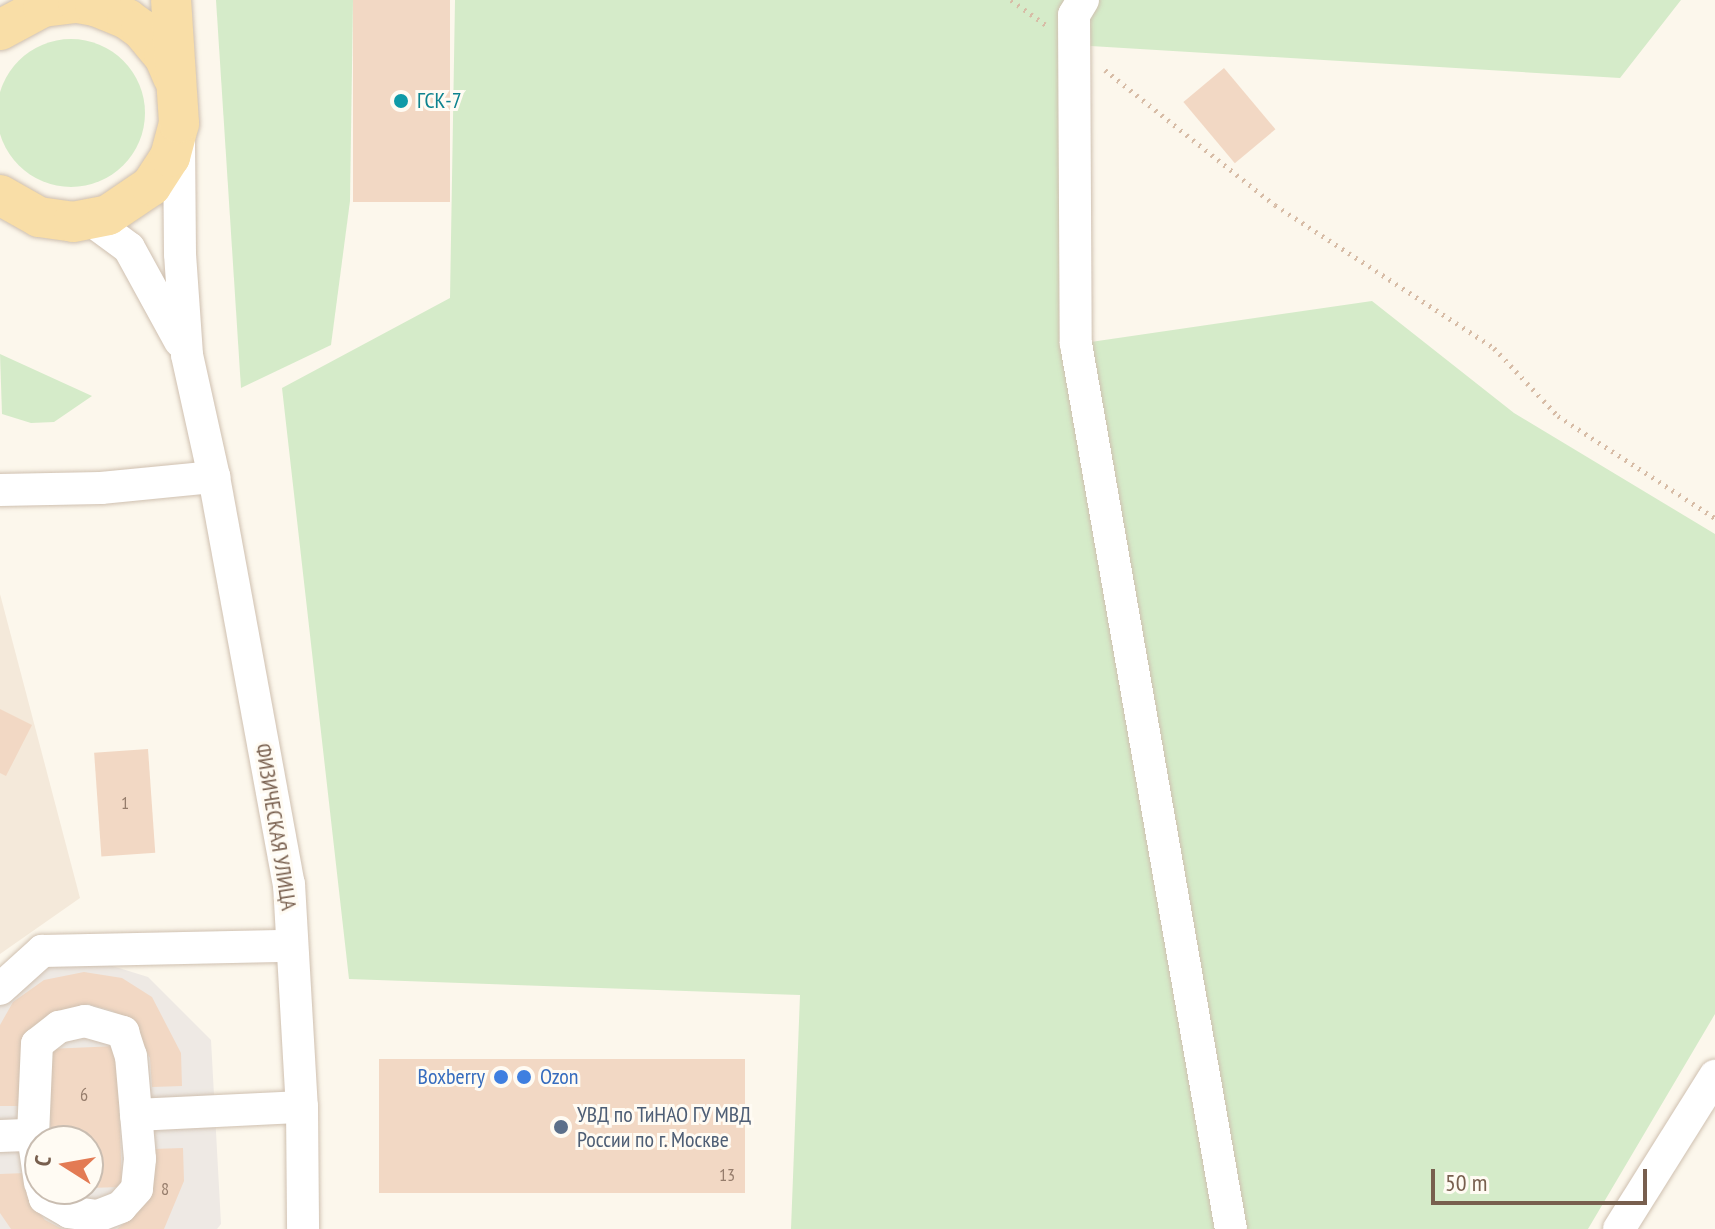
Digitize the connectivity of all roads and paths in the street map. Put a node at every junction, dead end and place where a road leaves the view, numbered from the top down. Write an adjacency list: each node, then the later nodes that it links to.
1 (171, 0): 7 (main road)
2 (1011, 0): 6 (path)
3 (1083, 0): 6 (street)
4 (82, 2): 5 (main road); 7 (main road)
5 (0, 30)
6 (1074, 45): 14 (path); 25 (street)
7 (178, 106): 10 (main road); 11 (street)
8 (0, 195): 9 (main road)
9 (19, 219): 10 (main road)
10 (91, 220): 11 (street)
11 (187, 355): 12 (street, ФИЗИЧЕСКАЯ УЛИЦА)
12 (214, 477): 13 (street); 15 (street, ФИЗИЧЕСКАЯ УЛИЦА)
13 (0, 490)
14 (1715, 518)
15 (291, 946): 16 (street); 18 (street, ФИЗИЧЕСКАЯ УЛИЦА)
16 (0, 989)
17 (1715, 1076): 26 (street)
18 (302, 1107): 19 (street); 24 (street, ФИЗИЧЕСКАЯ УЛИЦА)
19 (136, 1115): 20 (street); 23 (street)
20 (33, 1125)
21 (24, 1135): 22 (street)
22 (0, 1136)
23 (57, 1205)
24 (303, 1229)
25 (1231, 1229)
26 (1619, 1229)

